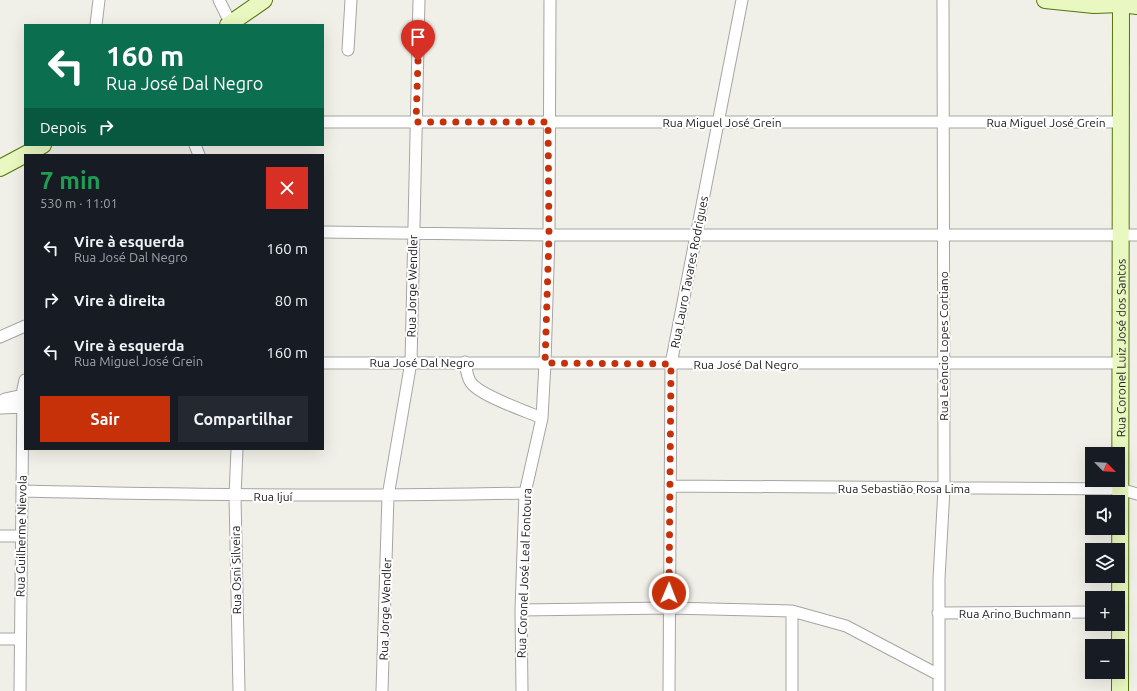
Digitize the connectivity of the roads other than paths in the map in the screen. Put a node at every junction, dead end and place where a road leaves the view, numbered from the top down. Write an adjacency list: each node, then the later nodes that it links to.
1 (100, 0): 12 (street)
2 (219, 0): 13 (street)
3 (264, 0): 13 (main road)
4 (351, 0): 14 (street)
5 (419, 0): 16 (street, Rua Jorge Wendler)
6 (550, 0): 17 (street, Rua Coronel José Leal Fontoura)
7 (742, 0): 18 (street, Rua Lauro Tavares Rodrigues)
8 (943, 0): 19 (street, Rua Leôncio Lopes Cortiano)
9 (1045, 0): 10 (main road)
10 (1121, 4): 11 (main road); 20 (main road, Rua Coronel Luiz José dos Santos)
11 (1137, 6)
12 (96, 24)
13 (229, 24)
14 (348, 50)
15 (324, 122): 16 (street, Rua Miguel José Grein)
16 (416, 122): 17 (street, Rua Miguel José Grein); 26 (street, Rua Jorge Wendler)
17 (548, 122): 18 (street, Rua Miguel José Grein); 29 (street, Rua Coronel José Leal Fontoura)
18 (718, 122): 19 (street, Rua Miguel José Grein); 27 (street, Rua Lauro Tavares Rodrigues)
19 (943, 122): 20 (street, Rua Miguel José Grein); 28 (street, Rua Leôncio Lopes Cortiano)
20 (1121, 122): 30 (main road, Rua Coronel Luiz José dos Santos)
21 (40, 149): 22 (main road)
22 (29, 154)
23 (24, 157): 24 (main road)
24 (0, 168)
25 (324, 232): 26 (street)
26 (414, 233): 29 (street); 34 (street, Rua Jorge Wendler)
27 (696, 234): 28 (street); 29 (street); 40 (street, Rua Lauro Tavares Rodrigues)
28 (943, 234): 30 (street); 38 (street, Rua Leôncio Lopes Cortiano)
29 (549, 235): 37 (street, Rua Coronel José Leal Fontoura)
30 (1120, 235): 31 (street); 39 (main road, Rua Coronel Luiz José dos Santos)
31 (1137, 235)
32 (24, 326): 33 (street)
33 (0, 337)
34 (411, 362): 35 (street, Rua José Dal Negro); 36 (street, Rua José Dal Negro); 54 (street, Rua Jorge Wendler)
35 (465, 362): 37 (street, Rua José Dal Negro); 45 (street)
36 (324, 363)
37 (545, 363): 40 (street, Rua José Dal Negro); 45 (street, Rua Coronel José Leal Fontoura)
38 (943, 363): 39 (street, Rua José Dal Negro); 40 (street, Rua José Dal Negro); 48 (street, Rua Leôncio Lopes Cortiano)
39 (1120, 363): 49 (main road, Rua Coronel Luiz José dos Santos)
40 (671, 364): 47 (street, Rua Lauro Tavares Rodrigues)
41 (24, 386): 42 (street); 43 (street, Rua Guilherme Nievola)
42 (0, 402)
43 (23, 406): 44 (street); 50 (street, Rua Guilherme Nievola)
44 (0, 408)
45 (542, 418): 51 (street, Rua Coronel José Leal Fontoura)
46 (237, 450): 53 (street, Rua Osni Silveira)
47 (670, 486): 48 (street, Rua Sebastião Rosa Lima); 58 (street, Rua Lauro Tavares Rodrigues)
48 (944, 489): 49 (street, Rua Sebastião Rosa Lima); 62 (street, Rua Leôncio Lopes Cortiano)
49 (1120, 489): 52 (street, Rua Sebastião Rosa Lima); 57 (main road, Rua Coronel Luiz José dos Santos)
50 (22, 491): 53 (street, Rua Ijuí); 56 (street, Rua Guilherme Nievola)
51 (525, 493): 54 (street, Rua Ijuí); 59 (street, Rua Coronel José Leal Fontoura)
52 (1137, 494)
53 (235, 496): 54 (street, Rua Ijuí); 68 (street, Rua Osni Silveira)
54 (388, 496): 69 (street, Rua Jorge Wendler)
55 (0, 536): 56 (street)
56 (21, 536): 64 (street, Rua Guilherme Nievola)
57 (1119, 591)
58 (669, 608): 59 (street); 60 (street); 71 (street, Rua Lauro Tavares Rodrigues)
59 (521, 610): 70 (street, Rua Coronel José Leal Fontoura)
60 (792, 611): 66 (street); 72 (street)
61 (1085, 612): 62 (street, Rua Arino Buchmann)
62 (938, 613): 66 (street, Rua Leôncio Lopes Cortiano)
63 (1119, 631): 74 (main road, Rua Coronel Luiz José dos Santos)
64 (20, 638): 65 (street); 67 (street, Rua Guilherme Nievola)
65 (0, 639)
66 (939, 675): 73 (street, Rua Leôncio Lopes Cortiano)
67 (20, 691)
68 (239, 691)
69 (382, 691)
70 (522, 691)
71 (669, 691)
72 (792, 691)
73 (939, 691)
74 (1120, 691)

